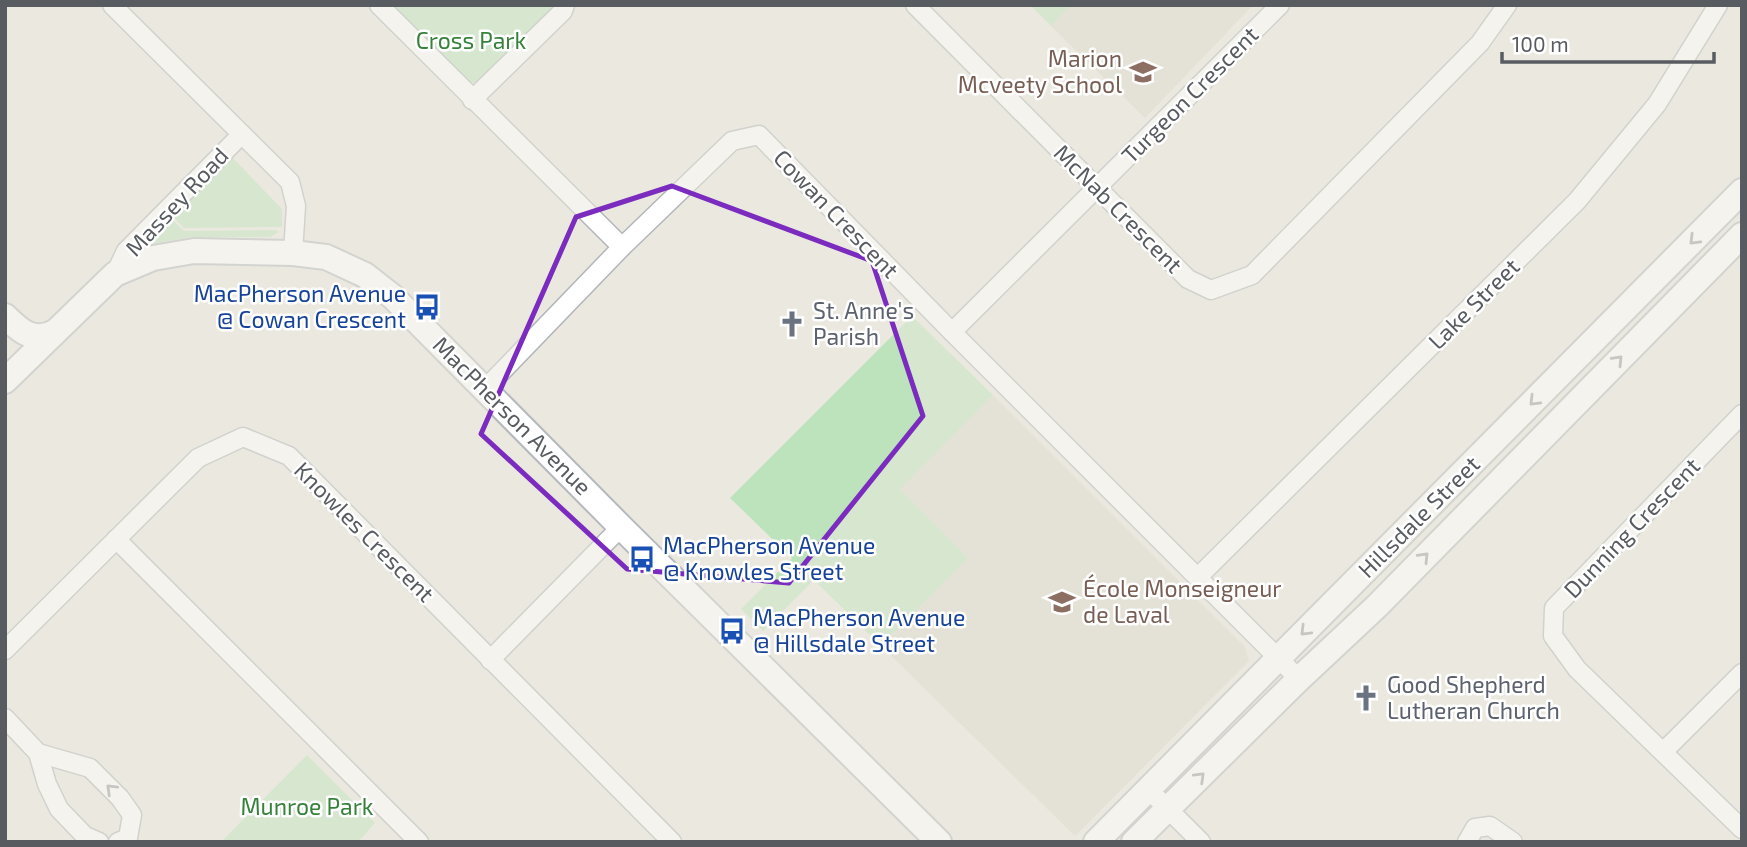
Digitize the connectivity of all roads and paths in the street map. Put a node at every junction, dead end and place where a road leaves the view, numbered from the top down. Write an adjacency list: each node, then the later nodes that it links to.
1 (112, 5): 9 (street)
2 (379, 5): 8 (street)
3 (565, 5): 8 (street)
4 (915, 5): 10 (street, McNab Crescent)
5 (1280, 5): 10 (street, Turgeon Crescent)
6 (1507, 5): 10 (street, McNab Crescent)
7 (1718, 5): 25 (street, Lake Street)
8 (472, 100): 13 (street)
9 (242, 134): 14 (street); 15 (street, Massey Road)
10 (1097, 189): 18 (street, Turgeon Crescent)
11 (1742, 191): 27 (street, Hillsdale Street, one-way to 27)
12 (1742, 235): 30 (street, Hillsdale Street, one-way to 12)
13 (622, 247): 18 (street, Cowan Crescent); 21 (street, Cowan Crescent)
14 (293, 253): 15 (street, Massey Road); 21 (street, MacPherson Avenue)
15 (115, 274): 17 (street, Massey Road)
16 (13, 323): 17 (street); 19 (street)
17 (55, 332): 19 (street, Massey Road)
18 (952, 332): 25 (street, Cowan Crescent)
19 (21, 356): 20 (street, Massey Road)
20 (5, 381)
21 (485, 389): 23 (street, MacPherson Avenue)
22 (1742, 414): 32 (street, Dunning Crescent)
23 (621, 527): 28 (street); 41 (street, MacPherson Avenue)
24 (116, 539): 26 (street, Knowles Crescent); 28 (street, Knowles Crescent); 39 (street)
25 (1199, 576): 27 (street, Cowan Crescent)
26 (5, 650)
27 (1279, 658): 30 (street, Cowan Crescent); 34 (street, Hillsdale Street)
28 (491, 660): 40 (street, Knowles Crescent)
29 (1742, 673): 32 (street)
30 (1299, 679): 35 (street, Hillsdale Street, one-way to 30)
31 (5, 718): 33 (street)
32 (1664, 751): 36 (street, Dunning Crescent)
33 (38, 752): 37 (street); 38 (street, one-way to 33)
34 (1149, 790): 35 (street); 42 (street, Hillsdale Street)
35 (1168, 809): 43 (street, Hillsdale Street); 44 (street)
36 (1742, 829)
37 (99, 842)
38 (118, 842)
39 (419, 842)
40 (672, 842)
41 (939, 842)
42 (1096, 842)
43 (1134, 842)
44 (1201, 842)
45 (1468, 842): 46 (street)
46 (1513, 842)

